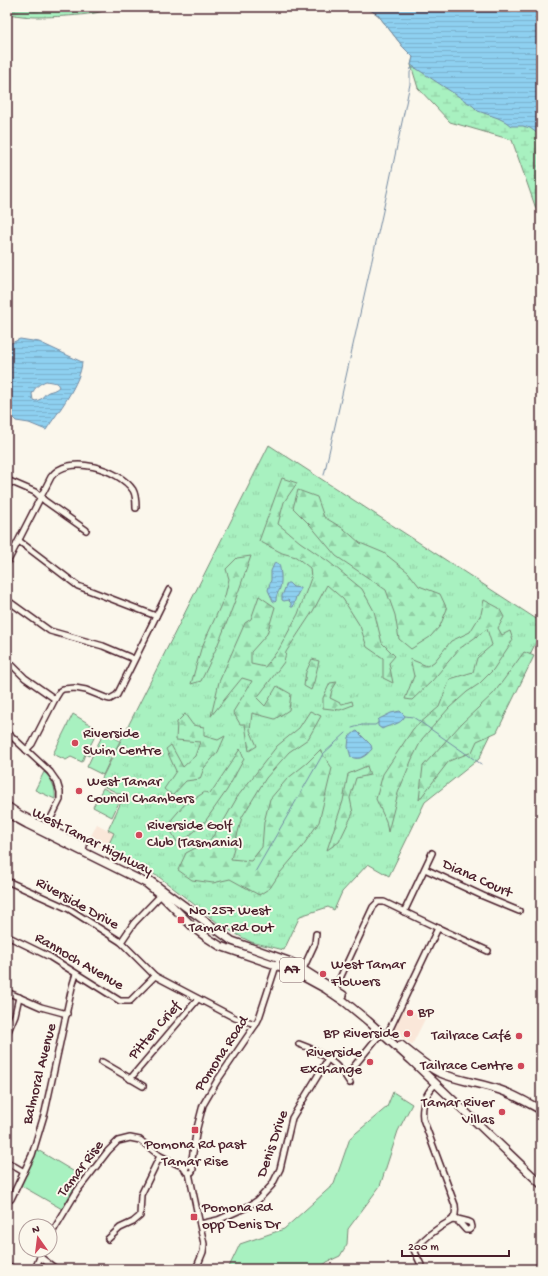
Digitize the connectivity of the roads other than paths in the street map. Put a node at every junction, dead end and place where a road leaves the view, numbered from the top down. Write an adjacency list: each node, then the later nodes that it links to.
1 (7, 480): 2 (street)
2 (40, 497): 3 (street); 4 (street); 5 (street)
3 (136, 508)
4 (86, 530)
5 (19, 541): 6 (street); 9 (street)
6 (7, 563)
7 (169, 590): 9 (street)
8 (7, 600): 10 (street)
9 (156, 616): 10 (street)
10 (134, 659): 12 (street)
11 (7, 660): 12 (street)
12 (55, 699): 14 (street)
13 (7, 732): 14 (street)
14 (26, 750): 17 (street)
15 (7, 806): 17 (highway, West Tamar Highway / A7)
16 (7, 813): 21 (highway, West Tamar Highway / A7)
17 (46, 828): 29 (highway, West Tamar Highway / A7)
18 (432, 853): 19 (street)
19 (425, 869): 22 (street, Diana Court); 23 (street)
20 (7, 881): 27 (street, Riverside Drive)
21 (161, 895): 27 (street); 30 (highway, West Tamar Highway / A7)
22 (519, 911)
23 (404, 912): 24 (street); 34 (street)
24 (438, 928): 28 (street); 40 (street)
25 (316, 934): 31 (street)
26 (7, 936): 32 (street, Rannoch Avenue)
27 (122, 942): 33 (street, Riverside Drive)
28 (488, 951)
29 (279, 957): 30 (street, Pomona Road); 31 (highway, West Tamar Highway / A7)
30 (276, 965): 39 (street, Pomona Road); 40 (highway, West Tamar Highway / A7)
31 (303, 969): 34 (highway, West Tamar Highway / A7)
32 (76, 974): 33 (street, Rannoch Avenue); 38 (street, Balmoral Avenue)
33 (155, 976): 37 (street, Riverside Drive)
34 (335, 989): 40 (highway, West Tamar Highway / A7)
35 (7, 992): 36 (street)
36 (19, 997): 38 (street); 41 (street)
37 (198, 999): 39 (street, Riverside Drive); 47 (street, Pitten Crief)
38 (67, 1014): 55 (street, Balmoral Avenue)
39 (256, 1024): 54 (street, Pomona Road)
40 (385, 1033): 45 (highway, West Tamar Highway / A7); 46 (street); 49 (highway, West Tamar Highway / A7)
41 (7, 1034)
42 (299, 1044): 43 (street)
43 (328, 1059): 46 (street); 59 (street, Denis Drive)
44 (102, 1062): 47 (street, Pitten Crief)
45 (440, 1072): 49 (highway); 51 (highway, A7)
46 (346, 1076): 48 (street)
47 (130, 1079): 50 (street, Pitten Crief)
48 (350, 1083)
49 (435, 1084): 56 (highway, West Tamar Highway / A7); 68 (street)
50 (143, 1086)
51 (541, 1110)
52 (160, 1156): 54 (street, Tamar Rise); 58 (street, Tamar Rise); 60 (street)
53 (7, 1162): 55 (street)
54 (188, 1167): 59 (street, Pomona Road)
55 (24, 1172): 57 (street, Balmoral Avenue)
56 (541, 1184)
57 (11, 1199)
58 (58, 1223)
59 (200, 1224): 67 (street)
60 (108, 1239)
61 (40, 1258): 65 (street)
62 (41, 1258): 66 (street)
63 (7, 1265): 64 (street)
64 (13, 1269)
65 (35, 1269)
66 (56, 1269)
67 (196, 1269)
68 (423, 1269)

